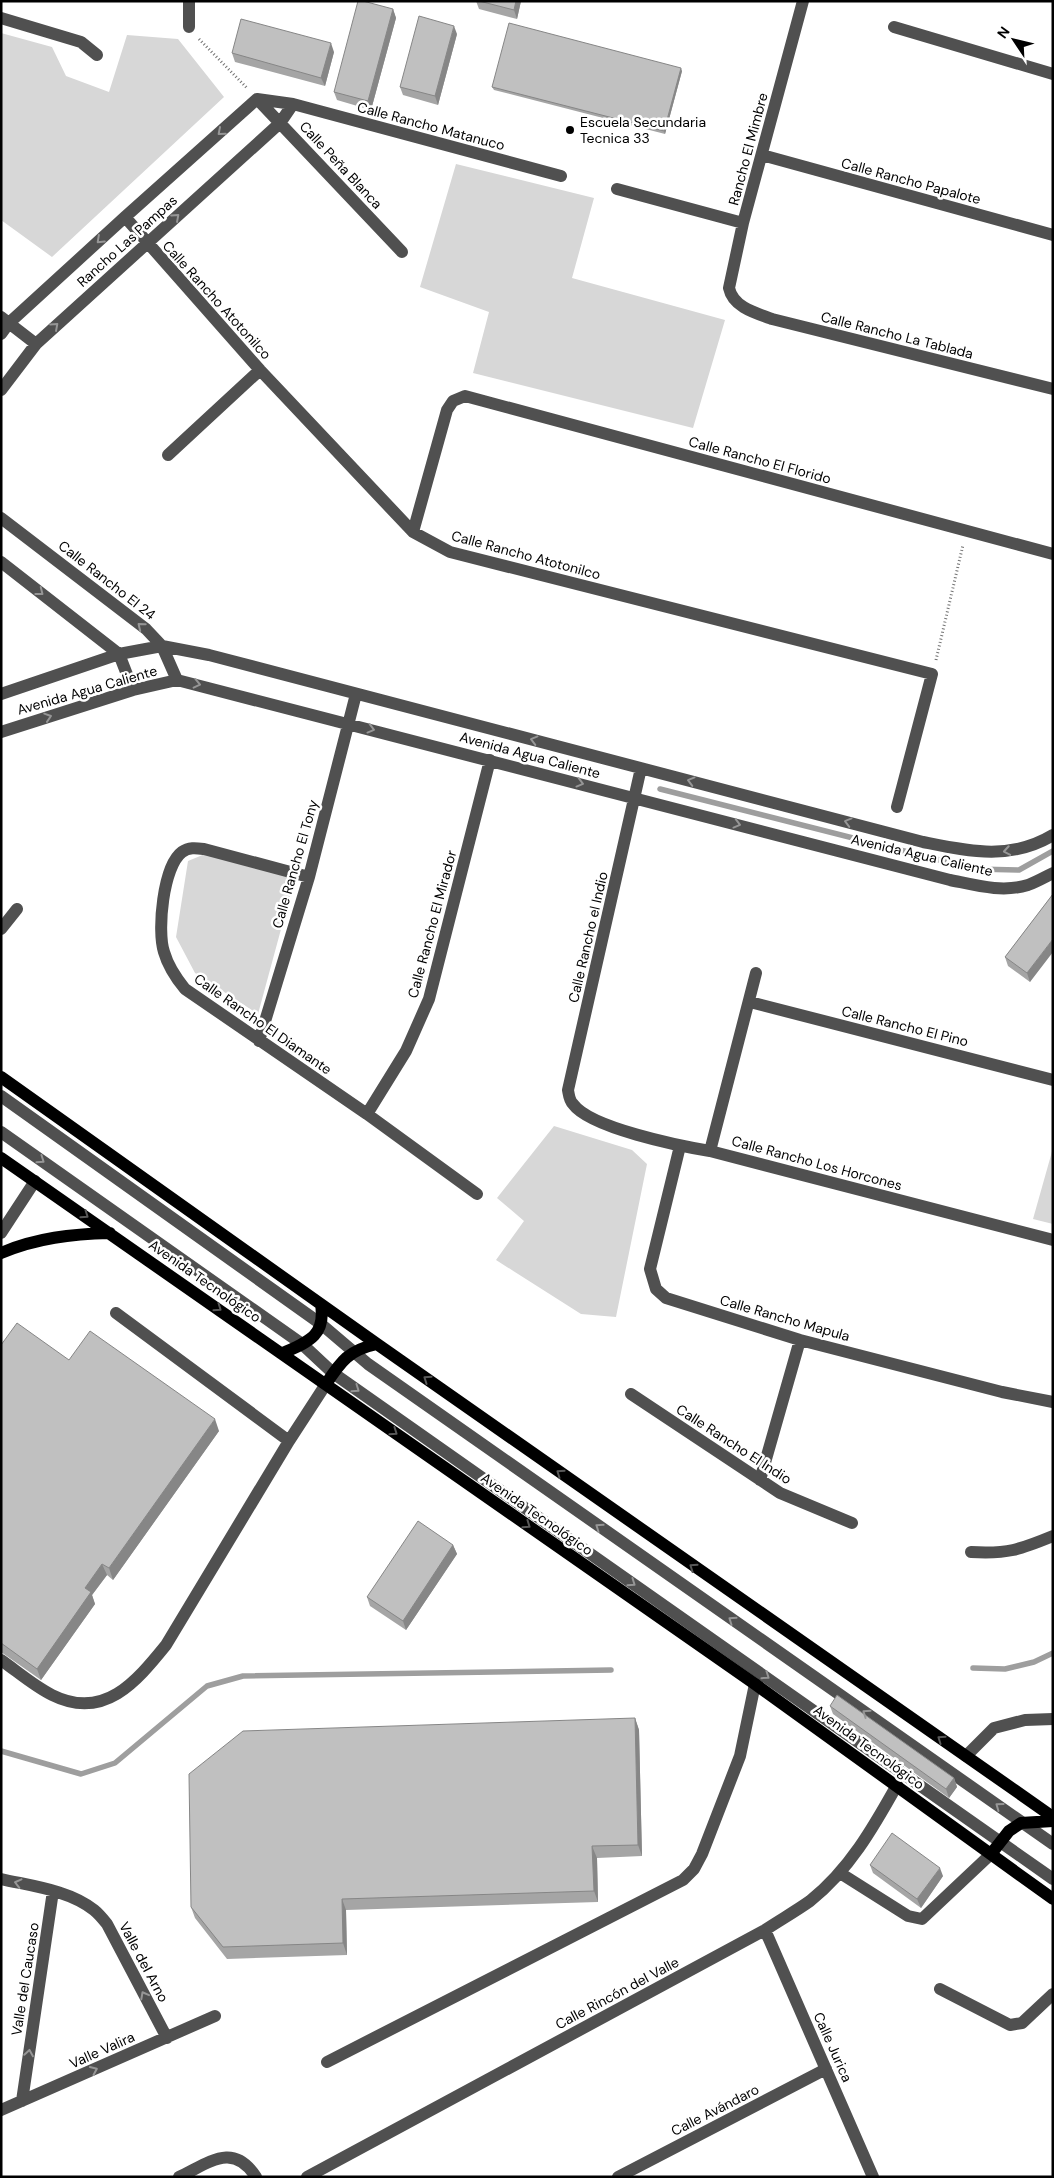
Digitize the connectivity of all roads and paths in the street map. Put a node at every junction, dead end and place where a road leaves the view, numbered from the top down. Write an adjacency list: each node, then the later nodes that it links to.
1 (189, 1): 4 (street)
2 (803, 1): 11 (street, Rancho El Mimbre)
3 (1, 18): 6 (street)
4 (189, 27): 8 (path)
5 (894, 27): 7 (street)
6 (97, 55)
7 (1053, 74)
8 (258, 99): 9 (street, Calle Rancho Matanuco); 10 (street, Calle Peña Blanca); 14 (street, Rancho Las Pampas, one-way to 14)
9 (293, 104): 10 (street); 12 (street, Calle Rancho Matanuco)
10 (280, 123): 17 (street, Rancho Las Pampas, one-way to 10); 18 (street, Calle Peña Blanca)
11 (762, 155): 15 (street, Rancho El Mimbre); 16 (street, Calle Rancho Papalote)
12 (561, 176)
13 (617, 189): 15 (street)
14 (125, 217): 17 (street, Calle Rancho Atotonilco); 20 (street, Rancho Las Pampas, one-way to 20)
15 (744, 223): 19 (street, Rancho El Mimbre)
16 (1053, 235)
17 (147, 243): 22 (street, Rancho Las Pampas, one-way to 17); 23 (street, Calle Rancho Atotonilco)
18 (402, 252)
19 (737, 302): 24 (street, Calle Rancho La Tablada)
20 (5, 320): 21 (street, Rancho Las Pampas); 22 (street)
21 (1, 334)
22 (36, 344): 25 (street, Rancho Las Pampas)
23 (260, 370): 26 (street); 28 (street, Calle Rancho Atotonilco)
24 (1053, 389)
25 (1, 390)
26 (168, 456)
27 (1, 518): 32 (street, Calle Rancho El 24, one-way to 27)
28 (413, 532): 29 (street, Calle Rancho El Florido); 34 (street, Calle Rancho Atotonilco)
29 (966, 532): 30 (street, Calle Rancho El Florido); 34 (path)
30 (1053, 554)
31 (1, 562): 33 (street, one-way to 33)
32 (162, 646): 33 (street, Avenida Agua Caliente); 35 (street, Calle Rancho El 24); 38 (street, Avenida Agua Caliente)
33 (119, 654): 36 (street); 37 (street, Avenida Agua Caliente)
34 (932, 674): 44 (street)
35 (177, 680): 36 (street, Avenida Agua Caliente); 39 (street, Avenida Agua Caliente, one-way to 39)
36 (132, 690): 40 (street, Avenida Agua Caliente, one-way to 36)
37 (1, 694)
38 (356, 694): 39 (street, Calle Rancho El Tony); 42 (street, Avenida Agua Caliente, one-way to 38)
39 (349, 723): 41 (street, Avenida Agua Caliente, one-way to 41); 47 (street, Calle Rancho El Tony)
40 (1, 732)
41 (490, 760): 43 (street, Avenida Agua Caliente, one-way to 43); 57 (street, Calle Rancho El Mirador)
42 (641, 768): 43 (street, Calle Rancho el Indio); 45 (street, Avenida Agua Caliente, one-way to 42)
43 (635, 798): 46 (street, Avenida Agua Caliente, one-way to 46); 56 (street, Calle Rancho el Indio)
44 (897, 807)
45 (1053, 835)
46 (1053, 873)
47 (309, 876): 52 (street, Calle Rancho El Tony); 52 (street, Calle Rancho El Diamante)
48 (17, 909): 49 (street)
49 (1, 929)
50 (756, 973): 51 (street)
51 (750, 1002): 54 (street, Calle Rancho El Pino); 60 (street)
52 (259, 1042): 57 (street, Calle Rancho El Diamante)
53 (1, 1076): 68 (main road)
54 (1053, 1080)
55 (1, 1096): 70 (street)
56 (578, 1109): 59 (street, Calle Rancho Los Horcones)
57 (366, 1114): 63 (street, Calle Rancho El Diamante)
58 (1, 1132): 72 (street, one-way to 72)
59 (680, 1146): 60 (street, Calle Rancho Los Horcones); 71 (street, Calle Rancho Mapula)
60 (710, 1151): 66 (street, Calle Rancho Los Horcones)
61 (1, 1158): 62 (main road, Avenida Tecnológico)
62 (35, 1181): 64 (street); 65 (main road, Avenida Tecnológico, one-way to 65)
63 (477, 1194)
64 (1, 1233)
65 (110, 1233): 67 (main road); 75 (main road, Avenida Tecnológico, one-way to 75)
66 (1053, 1240)
67 (1, 1253)
68 (321, 1304): 70 (main road); 73 (main road)
69 (116, 1313): 79 (street)
70 (321, 1324): 72 (main road); 74 (street)
71 (800, 1340): 78 (street, Calle Rancho Mapula); 80 (street)
72 (302, 1344): 75 (main road); 76 (street)
73 (376, 1344): 74 (main road); 87 (main road, one-way to 73)
74 (354, 1352): 76 (main road); 91 (street, one-way to 74)
75 (283, 1353): 76 (main road, Avenida Tecnológico)
76 (330, 1379): 79 (street); 85 (main road, Avenida Tecnológico, one-way to 85); 92 (street, one-way to 92)
77 (631, 1394): 80 (street, Calle Rancho El Indio)
78 (1053, 1402)
79 (289, 1441): 84 (street)
80 (760, 1480): 81 (street, Calle Rancho El Indio)
81 (852, 1523)
82 (1053, 1536): 83 (street)
83 (971, 1552)
84 (1, 1660)
85 (755, 1684): 88 (main road, Avenida Tecnológico); 105 (street)
86 (1053, 1719): 87 (street)
87 (966, 1756): 89 (main road)
88 (897, 1785): 94 (main road, Avenida Tecnológico); 95 (street, Calle Rincón del Valle)
89 (1053, 1817)
90 (1053, 1822): 91 (main road)
91 (1021, 1823): 92 (main road); 93 (street)
92 (1000, 1842): 94 (main road); 97 (street)
93 (1053, 1844)
94 (991, 1854): 95 (street); 99 (main road, Avenida Tecnológico)
95 (840, 1873): 100 (street, Calle Rincón del Valle)
96 (1, 1879): 98 (street, Valle del Arno, one-way to 96)
97 (1053, 1879)
98 (53, 1891): 104 (street, Valle del Arno, one-way to 98); 107 (street, Valle del Caucaso, one-way to 98)
99 (1053, 1899)
100 (765, 1930): 106 (street, Calle Jurica); 111 (street, Calle Rincón del Valle)
101 (940, 1989): 102 (street)
102 (1053, 1994)
103 (215, 2016): 104 (street, Valle Valira)
104 (167, 2038): 107 (street, Valle Valira, one-way to 104)
105 (327, 2062)
106 (826, 2069): 112 (street, Calle Avándaro); 113 (street, Calle Jurica)
107 (22, 2101): 108 (street, Valle Valira)
108 (1, 2110)
109 (179, 2177): 110 (street)
110 (256, 2177)
111 (307, 2177)
112 (618, 2177)
113 (873, 2177)

